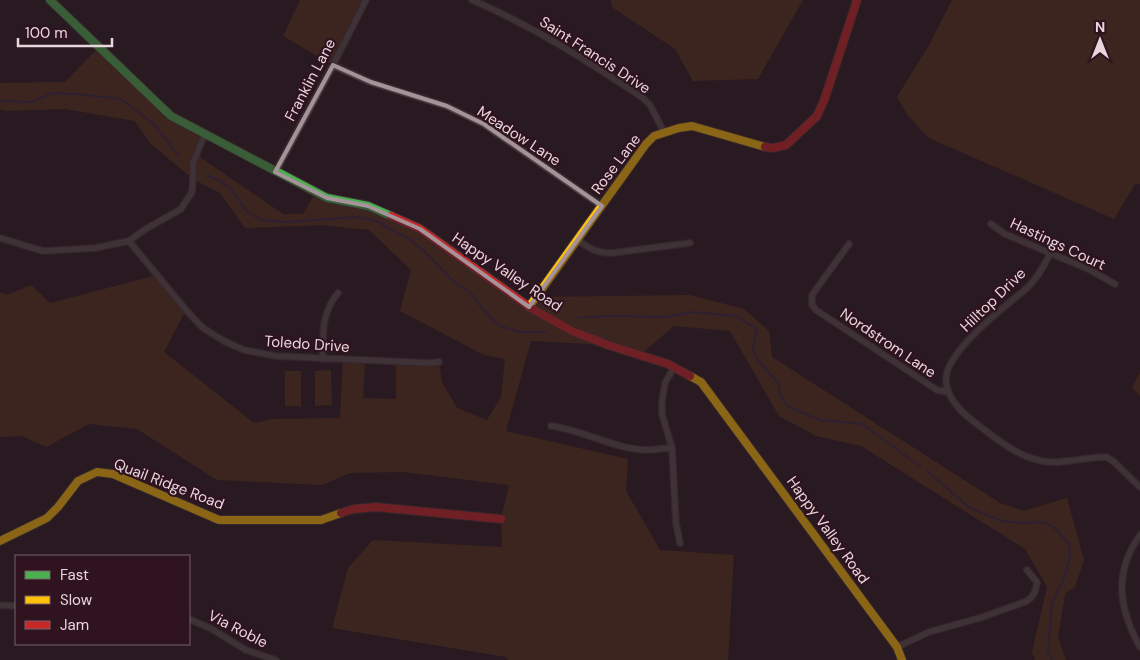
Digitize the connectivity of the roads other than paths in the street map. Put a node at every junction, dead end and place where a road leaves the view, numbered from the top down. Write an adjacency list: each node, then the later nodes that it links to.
1 (50, 0): 7 (street, Happy Valley Road)
2 (366, 0): 5 (street, Franklin Lane)
3 (472, 0): 6 (street, Saint Francis Drive)
4 (857, 0): 6 (street, Rose Lane)
5 (333, 65): 8 (street, Franklin Lane); 9 (street, Meadow Lane)
6 (664, 132): 9 (street, Rose Lane)
7 (205, 134): 8 (street, Happy Valley Road); 13 (street)
8 (275, 172): 19 (street, Happy Valley Road)
9 (602, 206): 12 (street, Rose Lane)
10 (991, 224): 16 (street, Hastings Court)
11 (0, 238): 13 (street)
12 (577, 240): 14 (street); 19 (street, Rose Lane)
13 (129, 241): 20 (street, Toledo Drive)
14 (690, 243)
15 (849, 244): 23 (street, Nordstrom Lane)
16 (1050, 254): 17 (street, Hastings Court); 23 (street, Hilltop Drive)
17 (1115, 284)
18 (338, 293): 20 (street)
19 (529, 307): 22 (street, Happy Valley Road)
20 (323, 359): 21 (street, Toledo Drive)
21 (439, 362)
22 (674, 367): 25 (street); 36 (street, Happy Valley Road)
23 (948, 392): 26 (street, Nordstrom Lane)
24 (551, 426): 25 (street)
25 (672, 448): 30 (street)
26 (1140, 487)
27 (501, 519): 29 (street, Quail Ridge Road)
28 (1140, 535): 35 (street)
29 (0, 541)
30 (680, 543)
31 (1027, 570): 36 (street)
32 (0, 605): 33 (street)
33 (15, 606)
34 (190, 619): 37 (street, Via Roble)
35 (1140, 647)
36 (897, 648): 38 (street, Happy Valley Road)
37 (276, 660)
38 (902, 660)

